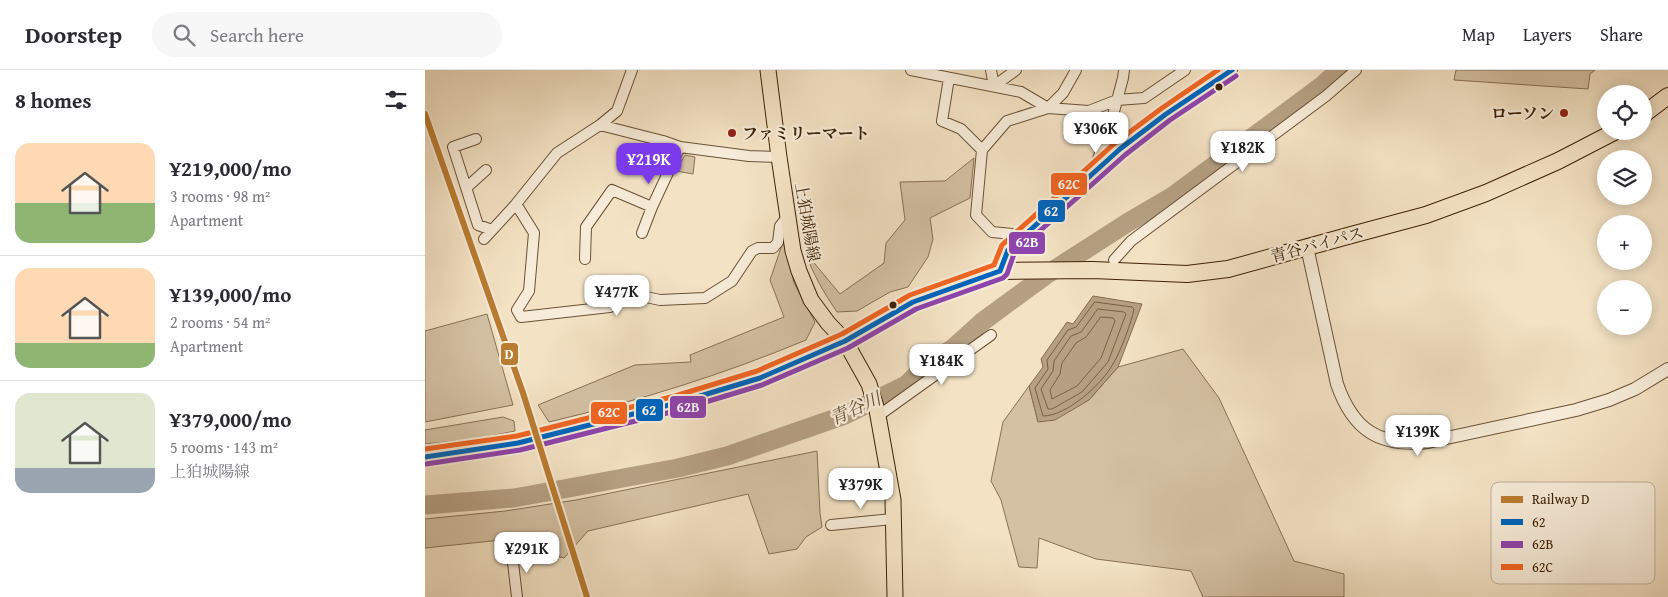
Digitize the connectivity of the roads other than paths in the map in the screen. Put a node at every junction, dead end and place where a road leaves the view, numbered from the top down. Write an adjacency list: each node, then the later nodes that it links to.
1 (632, 70): 17 (street)
2 (768, 70): 22 (main road, 上狛城陽線)
3 (991, 70): 12 (street)
4 (1016, 70): 12 (street)
5 (1076, 70): 15 (street)
6 (1124, 70): 14 (street)
7 (1185, 70): 14 (street)
8 (1232, 70): 24 (street)
9 (1356, 70): 35 (street)
10 (917, 71): 11 (street)
11 (949, 78): 12 (street); 21 (street)
12 (994, 86): 15 (street)
13 (1668, 96): 16 (highway)
14 (1117, 100): 15 (street); 24 (street)
15 (1048, 108): 21 (street)
16 (1652, 108)
17 (600, 125): 20 (street); 26 (street)
18 (476, 139): 25 (street)
19 (1599, 140): 33 (highway, 青谷バイパス)
20 (680, 147): 22 (street); 27 (street)
21 (983, 150): 31 (street)
22 (779, 157): 28 (main road, 上狛城陽線)
23 (486, 170): 25 (street)
24 (1093, 173): 31 (street)
25 (466, 188): 29 (street)
26 (516, 204): 28 (street); 29 (street)
27 (652, 207): 30 (street); 34 (street)
28 (788, 216): 38 (main road, 上狛城陽線)
29 (492, 230): 32 (street)
30 (641, 234)
31 (1024, 235): 36 (street)
32 (484, 239)
33 (1307, 247): 36 (highway, 青谷バイパス); 39 (street)
34 (585, 259)
35 (1114, 260)
36 (1000, 271): 38 (highway, 青谷バイパス)
37 (991, 335): 40 (street)
38 (845, 340): 40 (main road, 上狛城陽線); 41 (highway, 青谷バイパス)
39 (1668, 369)
40 (877, 413): 42 (main road, 上狛城陽線)
41 (425, 457)
42 (893, 519): 43 (street); 46 (main road, 上狛城陽線)
43 (831, 525)
44 (512, 554): 45 (street)
45 (517, 597)
46 (895, 597)

